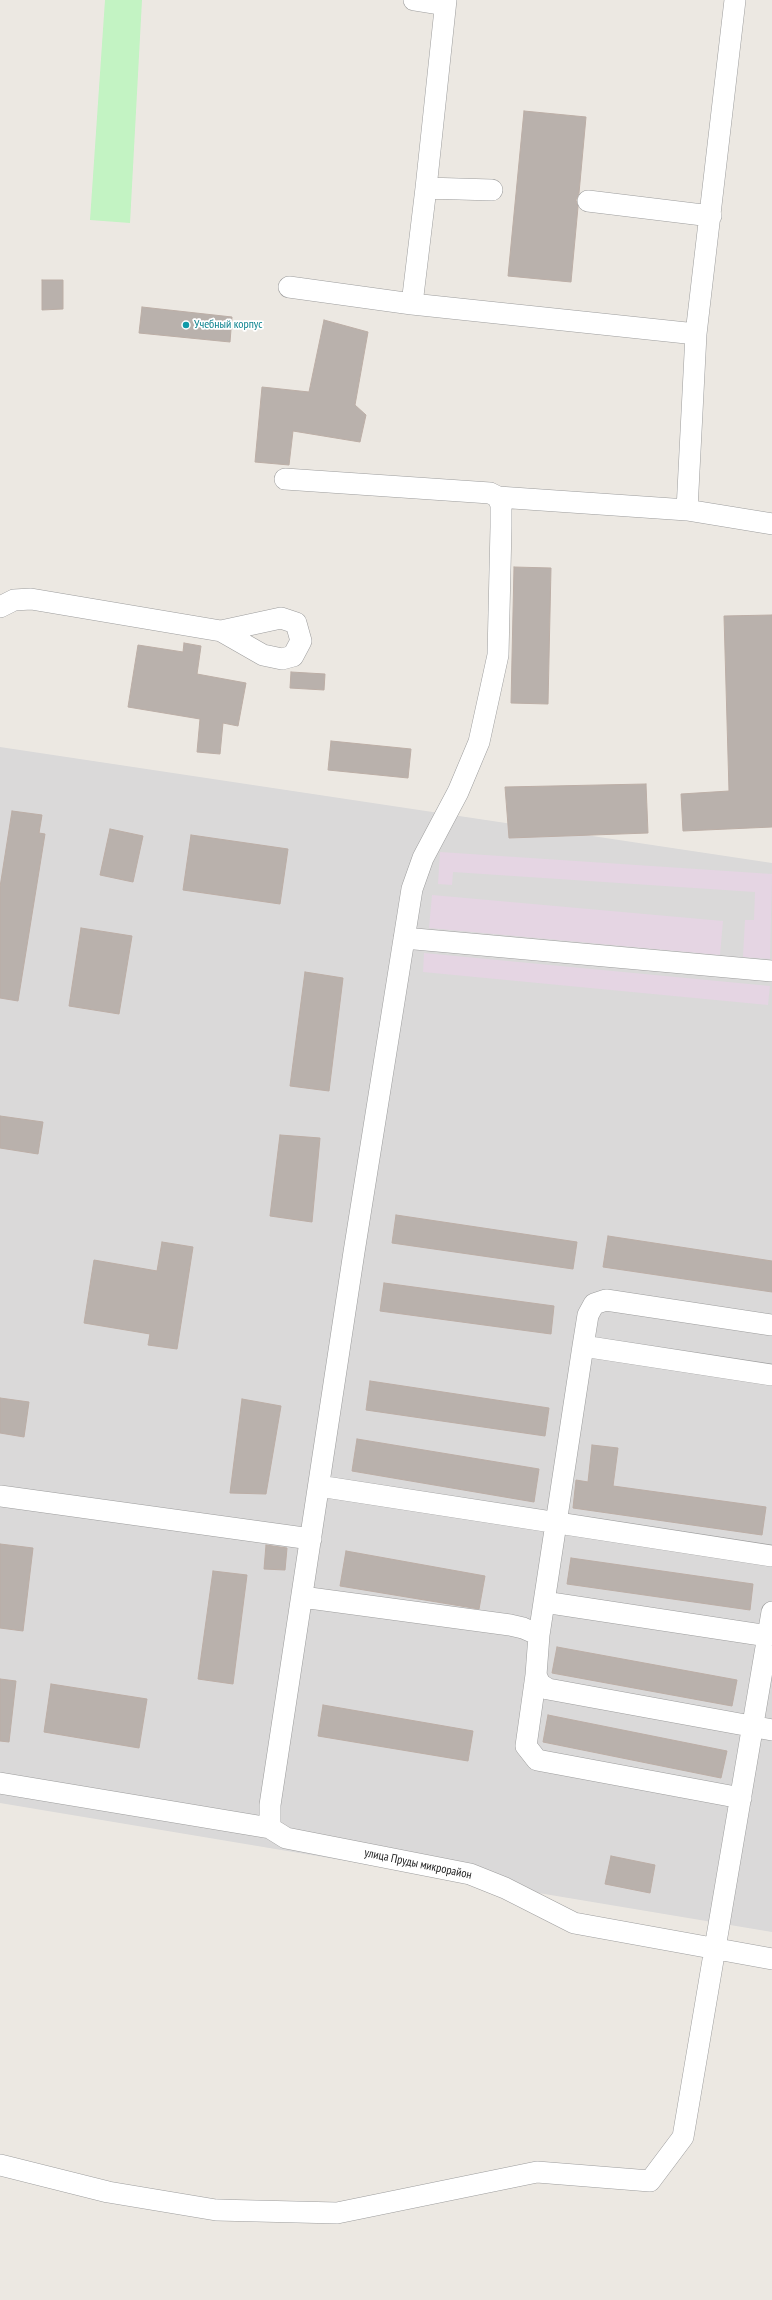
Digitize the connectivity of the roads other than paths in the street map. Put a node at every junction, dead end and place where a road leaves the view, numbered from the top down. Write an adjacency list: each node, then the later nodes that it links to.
1 (414, 0): 3 (street)
2 (735, 0): 7 (street)
3 (445, 2): 4 (street)
4 (426, 188): 5 (street); 9 (street)
5 (492, 190)
6 (588, 201): 7 (street)
7 (711, 216): 10 (street)
8 (289, 287): 9 (street)
9 (412, 304): 10 (street)
10 (696, 334): 13 (street)
11 (285, 479): 12 (street)
12 (498, 497): 13 (street); 17 (street)
13 (687, 510): 14 (street)
14 (772, 524)
15 (0, 607): 16 (street)
16 (221, 631)
17 (404, 938): 18 (street); 22 (street)
18 (772, 971)
19 (772, 1324): 20 (street)
20 (583, 1346): 21 (street); 24 (street)
21 (772, 1376)
22 (319, 1486): 24 (street); 25 (street)
23 (0, 1496): 25 (street)
24 (556, 1523): 26 (street); 28 (street)
25 (311, 1539): 27 (street)
26 (772, 1556)
27 (302, 1596): 30 (street); 36 (street)
28 (544, 1602): 30 (street); 31 (street)
29 (772, 1612): 31 (street)
30 (539, 1635): 32 (street)
31 (768, 1636): 33 (street)
32 (536, 1675): 33 (street); 35 (street)
33 (762, 1728): 35 (street)
34 (0, 1783): 36 (street)
35 (741, 1798): 37 (street)
36 (270, 1828): 37 (street, улица Пруды микрорайон)
37 (716, 1949): 38 (street, улица Пруды микрорайон); 39 (street)
38 (772, 1959)
39 (0, 2165)

